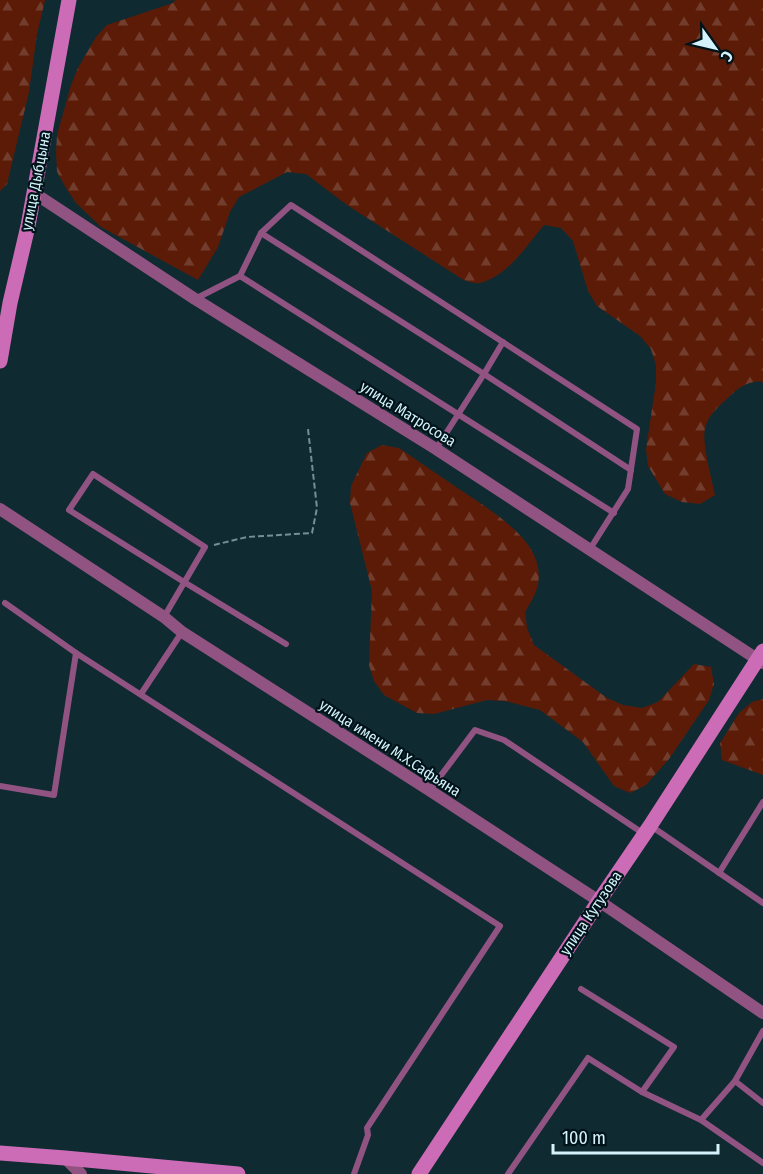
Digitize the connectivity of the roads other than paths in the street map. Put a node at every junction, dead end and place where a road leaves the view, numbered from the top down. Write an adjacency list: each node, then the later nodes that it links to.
1 (69, 0): 2 (street, улица Дыбцына)
2 (34, 193): 5 (street, улица Матросова); 7 (street, улица Дыбцына)
3 (261, 233): 4 (lane); 6 (lane); 8 (lane)
4 (240, 276): 5 (lane); 9 (lane)
5 (195, 299): 10 (street, улица Матросова)
6 (503, 342): 8 (lane); 11 (lane)
7 (0, 361)
8 (484, 374): 9 (lane); 11 (lane)
9 (458, 414): 10 (lane); 13 (lane)
10 (436, 448): 14 (street, улица Матросова)
11 (631, 470): 13 (lane)
12 (0, 509): 17 (street, улица имени М.Х.Сафьяна)
13 (614, 513): 14 (lane)
14 (590, 549): 21 (street, улица Матросова)
15 (184, 582): 15 (lane); 17 (lane); 19 (lane)
16 (5, 603): 20 (lane)
17 (164, 617): 18 (street, улица имени М.Х.Сафьяна)
18 (182, 632): 22 (lane); 24 (street, улица имени М.Х.Сафьяна)
19 (286, 644)
20 (76, 653): 22 (lane); 23 (lane)
21 (761, 658): 26 (street, улица Кутузова)
22 (141, 694): 42 (lane)
23 (0, 786)
24 (429, 790): 26 (lane); 28 (street, улица имени М.Х.Сафьяна)
25 (763, 802): 27 (lane)
26 (647, 830): 27 (lane); 28 (street, улица Кутузова)
27 (719, 873): 29 (lane)
28 (599, 901): 31 (street, улица имени М.Х.Сафьяна); 43 (street, улица Кутузова)
29 (763, 903)
30 (581, 989): 34 (lane)
31 (763, 1013)
32 (763, 1031): 33 (lane)
33 (735, 1082): 35 (lane); 36 (lane)
34 (642, 1092): 36 (lane); 44 (lane)
35 (763, 1103)
36 (701, 1120): 39 (lane)
37 (0, 1153): 38 (street)
38 (65, 1158): 40 (street); 41 (street)
39 (763, 1163)
40 (81, 1174)
41 (238, 1174)
42 (354, 1174)
43 (419, 1174)
44 (508, 1174)

